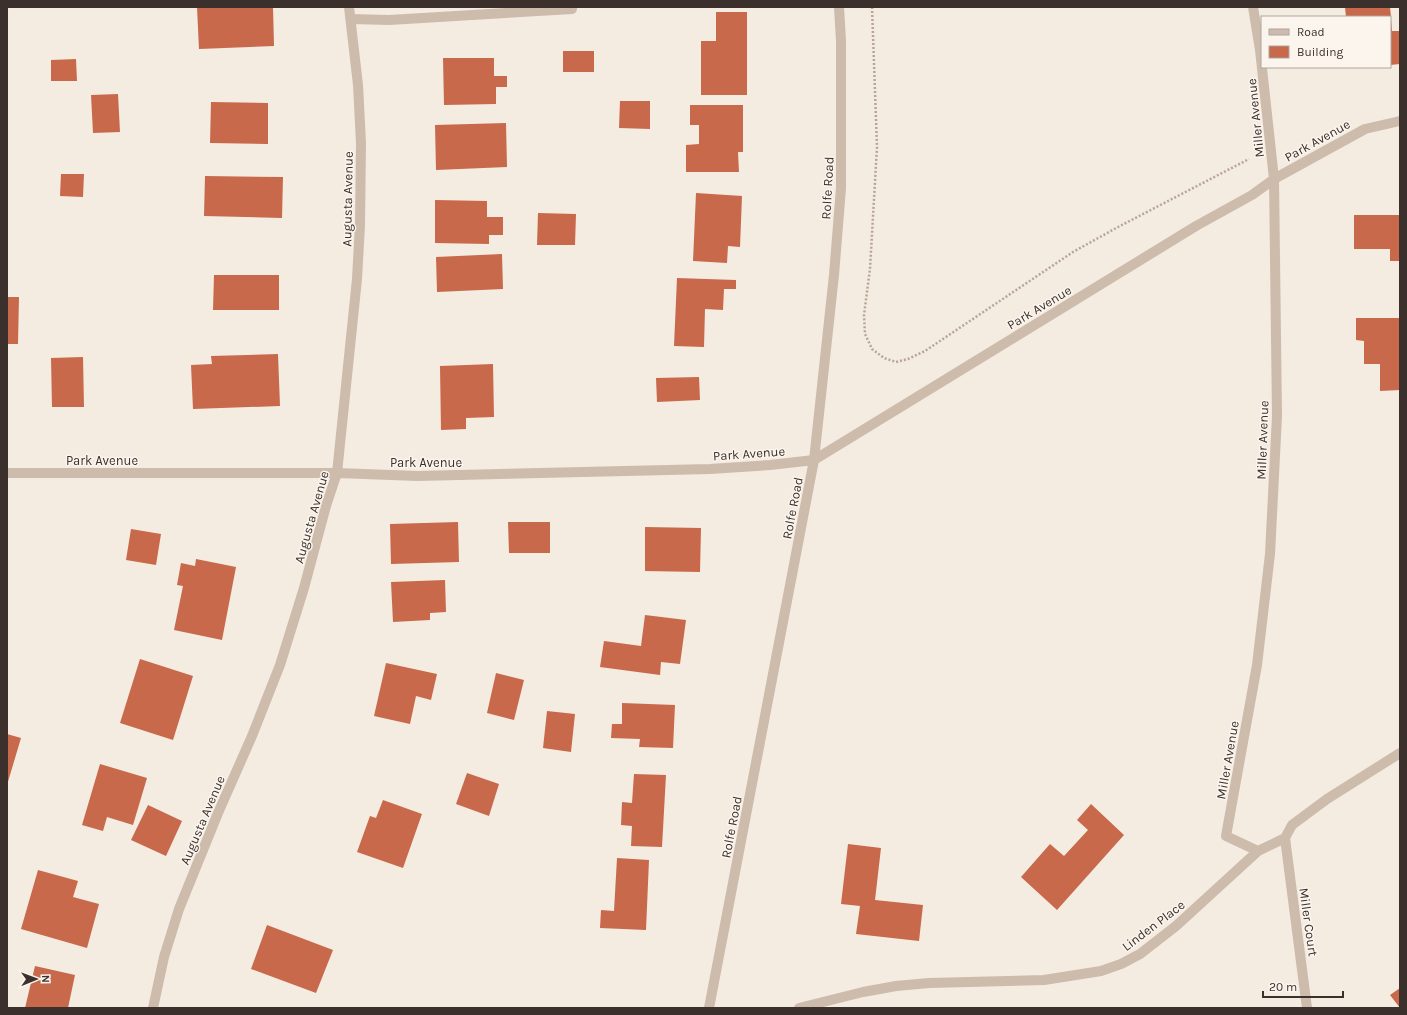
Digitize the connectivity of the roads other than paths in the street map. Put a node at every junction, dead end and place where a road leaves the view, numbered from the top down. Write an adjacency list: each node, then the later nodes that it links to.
1 (349, 7): 5 (street, Augusta Avenue)
2 (838, 7): 10 (street, Rolfe Road)
3 (1253, 7): 6 (street, Miller Avenue)
4 (572, 9): 5 (street)
5 (351, 19): 12 (street, Augusta Avenue)
6 (1261, 59)
7 (1262, 68): 9 (street, Miller Avenue)
8 (1400, 121): 9 (street, Park Avenue)
9 (1274, 179): 10 (street, Park Avenue); 15 (street, Miller Avenue)
10 (814, 460): 12 (street, Park Avenue); 17 (street, Rolfe Road)
11 (7, 473): 12 (street, Park Avenue)
12 (337, 473): 16 (street, Augusta Avenue)
13 (1400, 753): 14 (street, Linden Place)
14 (1284, 838): 15 (street, Linden Place); 19 (street, Miller Court)
15 (1258, 851): 18 (street, Linden Place)
16 (153, 1008)
17 (709, 1008)
18 (799, 1008)
19 (1307, 1008)

